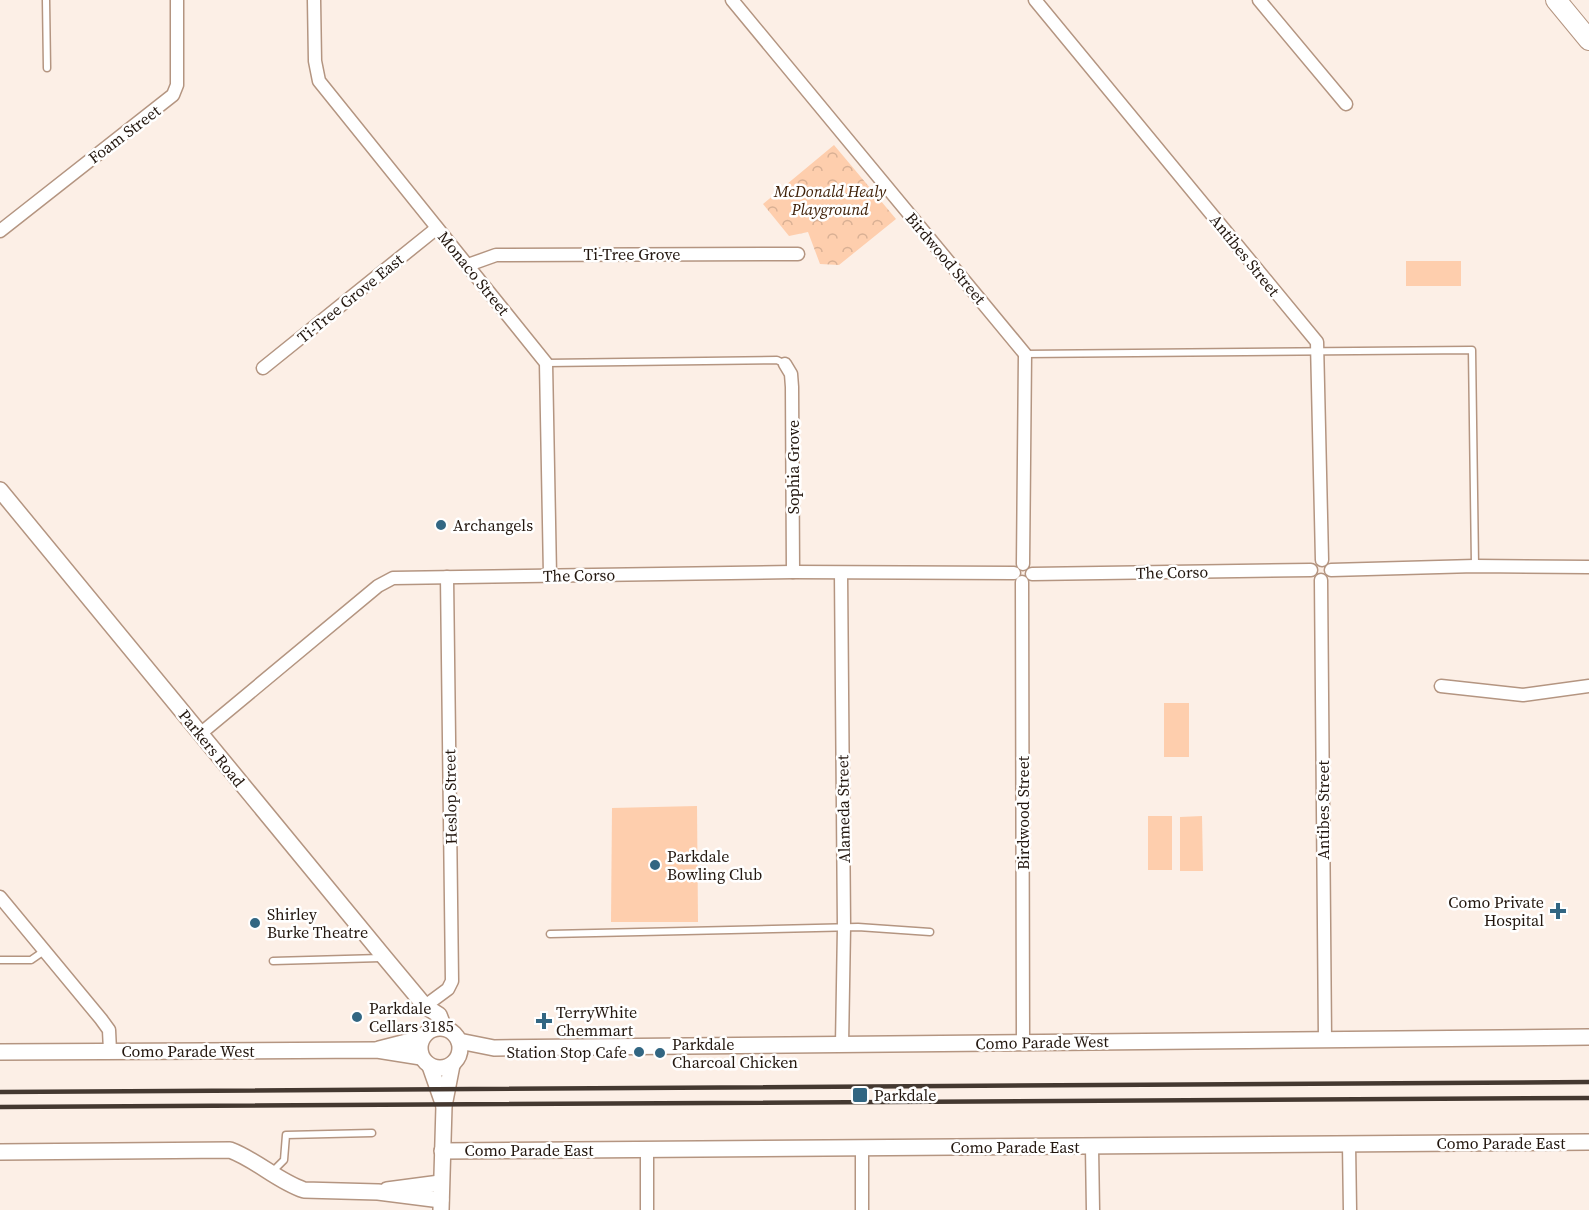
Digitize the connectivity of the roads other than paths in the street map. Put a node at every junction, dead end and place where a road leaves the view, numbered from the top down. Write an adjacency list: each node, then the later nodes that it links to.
1 (46, 0): 9 (lane)
2 (177, 0): 12 (street, Foam Street)
3 (314, 0): 11 (street, Monaco Street)
4 (732, 0): 16 (street, Birdwood Street)
5 (1035, 0): 15 (street, Antibes Street)
6 (1259, 0): 10 (street)
7 (1556, 0): 8 (main road)
8 (1589, 40)
9 (47, 68)
10 (1346, 104)
11 (437, 228): 14 (street, Monaco Street); 19 (street, Ti-Tree Grove East)
12 (0, 231)
13 (798, 254): 14 (street, Ti-Tree Grove)
14 (468, 265): 17 (street, Monaco Street)
15 (1319, 351): 16 (lane); 21 (street); 22 (lane)
16 (1025, 354): 28 (street, Birdwood Street)
17 (546, 363): 18 (lane); 29 (street)
18 (785, 364): 26 (street, Sophia Grove)
19 (263, 368)
20 (0, 490): 34 (street, Parkers Road)
21 (1322, 560): 24 (street); 25 (street)
22 (1475, 566): 23 (street); 25 (street)
23 (1589, 567)
24 (1311, 570): 28 (street, The Corso); 31 (street)
25 (1331, 570): 31 (street)
26 (793, 572): 27 (street, The Corso); 29 (street, The Corso)
27 (841, 573): 28 (street, The Corso); 36 (street, Alameda Street)
28 (1023, 573): 49 (street, Birdwood Street)
29 (550, 576): 30 (street, The Corso)
30 (447, 577): 34 (street, The Corso); 43 (street, Heslop Street)
31 (1321, 580): 47 (street, Antibes Street)
32 (1441, 686): 33 (street)
33 (1589, 686)
34 (200, 734): 40 (street, Parkers Road)
35 (0, 897): 39 (street)
36 (844, 927): 37 (lane); 38 (lane); 50 (street, Alameda Street)
37 (930, 932)
38 (550, 934)
39 (44, 950): 41 (lane); 53 (street)
40 (385, 958): 42 (lane); 43 (street, Parkers Road)
41 (0, 960)
42 (273, 961)
43 (425, 1006): 44 (street, Parkers Road); 45 (street)
44 (444, 1028): 45 (street); 48 (street)
45 (424, 1036): 52 (street, Como Parade West); 55 (street)
46 (1589, 1037): 47 (street, Como Parade West)
47 (1325, 1039): 49 (street, Como Parade West)
48 (459, 1041): 51 (street, Como Parade West); 56 (street)
49 (1023, 1043): 50 (street, Como Parade West)
50 (842, 1045): 51 (street, Como Parade West)
51 (494, 1048): 56 (street, Como Parade West)
52 (376, 1050): 53 (street, Como Parade West); 55 (street, Como Parade West)
53 (110, 1051): 54 (street, Como Parade West)
54 (0, 1052)
55 (425, 1061): 56 (street); 57 (street)
56 (455, 1061): 57 (street)
57 (444, 1106): 64 (street)
58 (372, 1133): 66 (lane)
59 (1589, 1142): 60 (street, Como Parade East)
60 (1349, 1144): 62 (street, Como Parade East); 73 (street)
61 (862, 1147): 62 (street, Como Parade East); 63 (street, Como Parade East); 71 (street)
62 (1092, 1147): 72 (street)
63 (647, 1149): 64 (street, Como Parade East); 70 (street)
64 (442, 1151): 67 (street)
65 (0, 1152): 66 (street)
66 (271, 1173): 68 (street)
67 (440, 1183): 68 (street); 69 (street)
68 (378, 1192): 69 (street)
69 (441, 1205)
70 (647, 1210)
71 (862, 1210)
72 (1093, 1210)
73 (1350, 1210)

